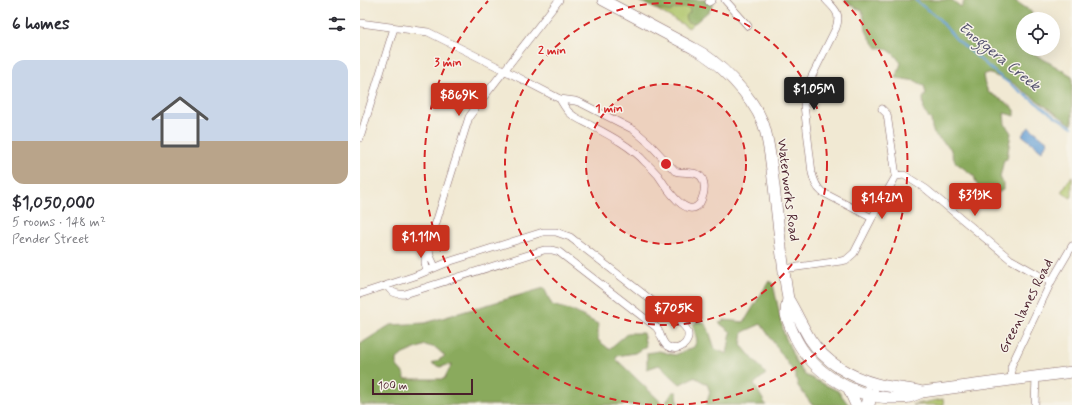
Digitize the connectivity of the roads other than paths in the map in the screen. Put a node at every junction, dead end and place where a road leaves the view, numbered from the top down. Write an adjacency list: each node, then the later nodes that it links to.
1 (559, 0): 8 (street)
2 (603, 0): 17 (main road, Waterworks Road)
3 (725, 0): 6 (street)
4 (826, 0): 13 (street)
5 (360, 23): 7 (street)
6 (748, 26)
7 (394, 28): 8 (street); 11 (street)
8 (504, 70): 9 (street); 15 (street)
9 (560, 99): 9 (street)
10 (882, 109): 12 (street)
11 (360, 138)
12 (896, 176): 13 (street); 19 (street)
13 (872, 218): 17 (street)
14 (1072, 246): 19 (street, Greenlanes Road)
15 (429, 247): 16 (street); 18 (street)
16 (436, 267): 18 (street); 20 (street)
17 (784, 269): 22 (main road, Waterworks Road)
18 (427, 271): 20 (street)
19 (1051, 282): 25 (street, Greenlanes Road)
20 (387, 285): 21 (street)
21 (360, 294)
22 (788, 298): 26 (main road, Waterworks Road); 27 (main road, Waterworks Road)
23 (1072, 372): 24 (main road, Waterworks Road)
24 (1036, 377): 25 (main road, Waterworks Road); 32 (street)
25 (1012, 380): 28 (main road, Waterworks Road)
26 (873, 383): 28 (main road, Waterworks Road); 29 (street)
27 (848, 387): 29 (main road, Waterworks Road); 31 (main road)
28 (922, 392): 30 (main road, Waterworks Road)
29 (869, 400): 30 (main road, Waterworks Road)
30 (891, 402)
31 (856, 405)
32 (1035, 405)

